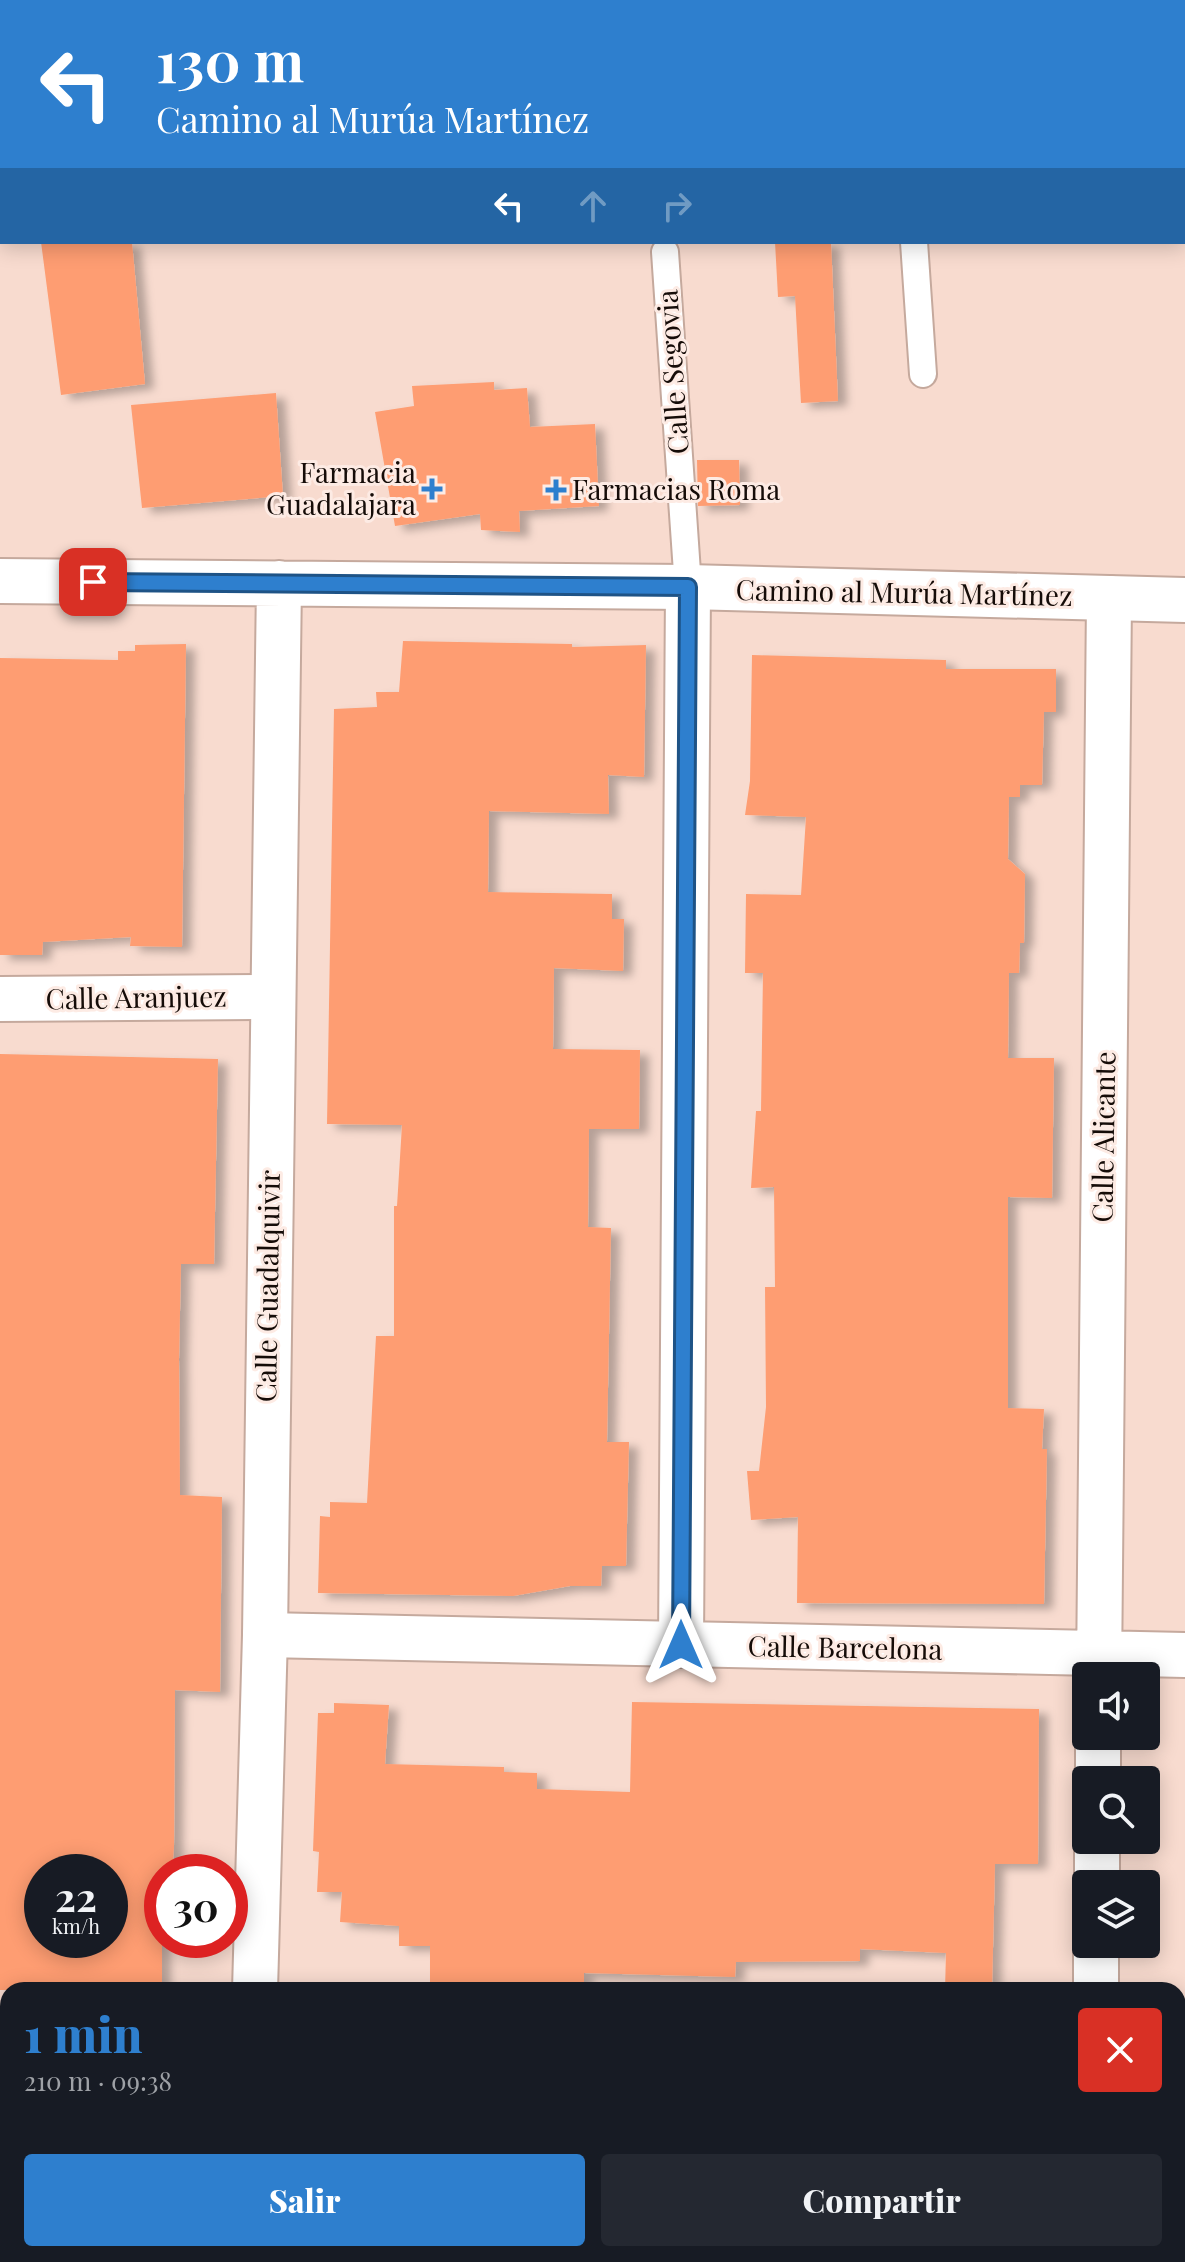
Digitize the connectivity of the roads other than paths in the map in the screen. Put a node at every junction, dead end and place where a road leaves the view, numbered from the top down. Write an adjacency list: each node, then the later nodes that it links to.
1 (914, 244): 3 (lane)
2 (665, 252): 6 (lane, Calle Segovia)
3 (923, 374)
4 (0, 581): 5 (street, Camino al Murúa Martínez)
5 (279, 583): 6 (street, Camino al Murúa Martínez); 9 (street, Calle Guadalquivir)
6 (688, 587): 7 (street, Camino al Murúa Martínez); 12 (street, Calle Segovia)
7 (1109, 598): 8 (street, Camino al Murúa Martínez); 14 (street, Calle Alicante)
8 (1185, 600)
9 (271, 997): 10 (street, Calle Aranjuez); 11 (street, Calle Guadalquivir)
10 (0, 999)
11 (265, 1635): 12 (street, Calle Barcelona); 18 (street, Calle Guadalquivir)
12 (681, 1645): 16 (street, Calle Barcelona)
13 (1185, 1655): 15 (street, Calle Barcelona)
14 (1099, 1662)
15 (1118, 1662)
16 (1072, 1663)
17 (1096, 1958): 19 (street)
18 (255, 1982)
19 (1096, 1982)

